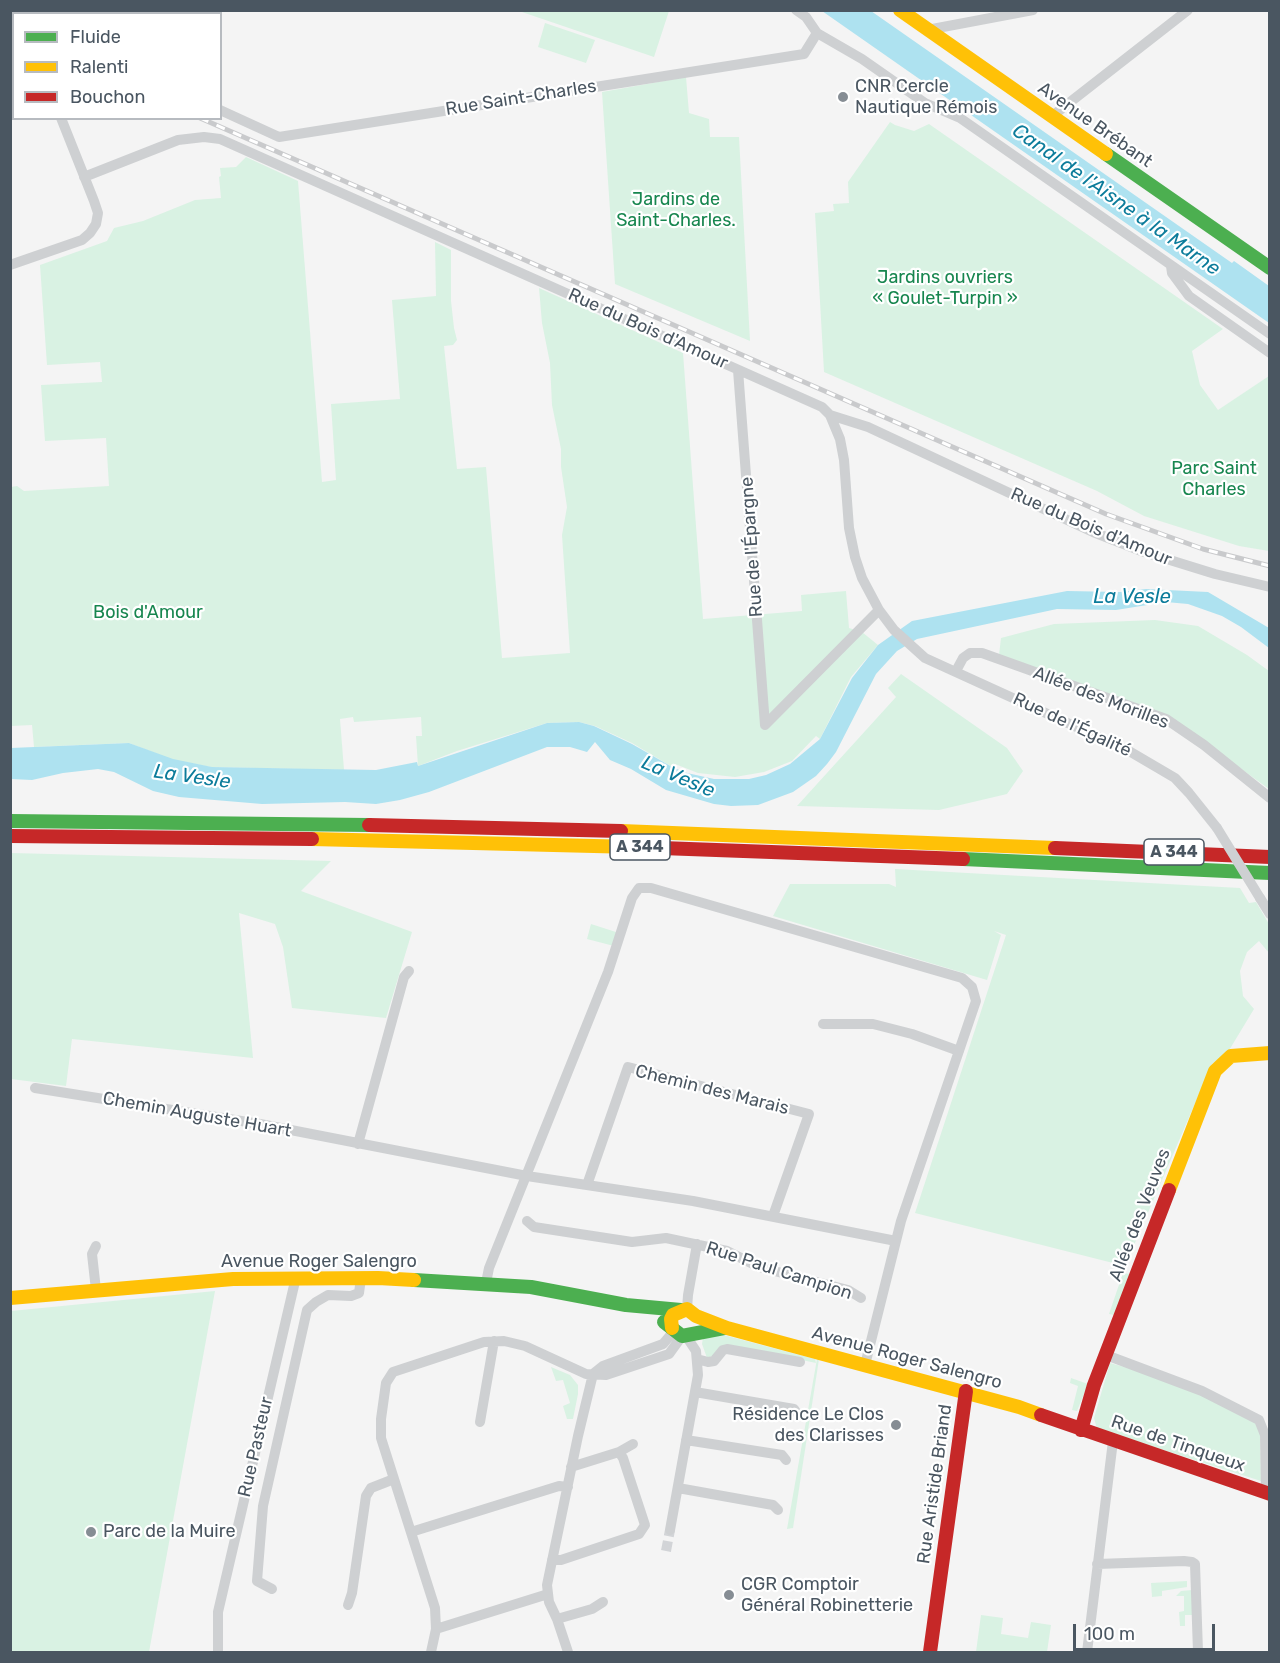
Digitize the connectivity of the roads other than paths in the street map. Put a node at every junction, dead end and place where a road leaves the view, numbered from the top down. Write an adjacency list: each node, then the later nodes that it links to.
1 (796, 10): 6 (street)
2 (900, 10): 5 (main road, Avenue Brébant)
3 (1033, 10): 5 (street)
4 (1188, 10): 8 (street)
5 (927, 30): 8 (main road, Avenue Brébant)
6 (822, 33): 7 (street, Rue Saint-Charles); 12 (street)
7 (222, 111)
8 (1051, 117): 13 (main road, Avenue Brébant)
9 (62, 120): 10 (street)
10 (84, 177): 11 (street); 16 (street, Rue du Bois d'Amour)
11 (10, 265)
12 (1171, 266): 14 (street); 15 (street)
13 (1269, 268)
14 (1269, 334)
15 (1269, 353)
16 (738, 370): 17 (street, Rue du Bois d'Amour); 19 (street, Rue de l'Épargne)
17 (830, 415): 18 (street, Rue du Bois d'Amour); 19 (street)
18 (1269, 588)
19 (879, 610): 20 (street, Rue de l'Égalité)
20 (956, 671): 21 (street, Allée des Morilles); 26 (street, Rue de l'Égalité, bridge)
21 (1269, 798)
22 (10, 820): 24 (main road, A 344)
23 (10, 836): 25 (main road, A 344)
24 (1269, 857)
25 (1269, 873)
26 (1269, 914)
27 (409, 971): 32 (street)
28 (823, 1024): 29 (street)
29 (959, 1051): 33 (street); 37 (street)
30 (1269, 1053): 51 (main road, Allée des Veuves)
31 (35, 1088): 32 (street, Chemin Auguste Huart)
32 (358, 1144): 33 (street, Chemin Auguste Huart)
33 (527, 1176): 34 (street); 42 (street)
34 (587, 1185): 35 (street); 35 (street, Chemin des Marais)
35 (773, 1216): 37 (street)
36 (527, 1221): 38 (street, Rue Paul Campion)
37 (896, 1241): 54 (street)
38 (697, 1245): 45 (street, Rue Paul Campion); 47 (street, Rue Paul Campion)
39 (96, 1246): 43 (street)
40 (296, 1277): 41 (main road, Avenue Roger Salengro); 43 (main road, Avenue Roger Salengro); 82 (street, Rue Pasteur)
41 (361, 1278): 42 (main road, Avenue Roger Salengro); 76 (street)
42 (486, 1283): 46 (main road, Avenue Roger Salengro)
43 (96, 1290): 44 (main road, Avenue Roger Salengro)
44 (10, 1298)
45 (861, 1298)
46 (626, 1305): 47 (main road, Avenue Roger Salengro); 49 (main road, Avenue Roger Salengro)
47 (688, 1312): 48 (main road, Avenue Roger Salengro); 49 (main road); 49 (main road)
48 (727, 1328): 49 (main road, Avenue Roger Salengro); 54 (main road, Avenue Roger Salengro)
49 (682, 1333): 52 (street); 55 (street)
50 (494, 1341): 55 (street); 59 (street); 67 (street)
51 (1106, 1355): 60 (main road, Allée des Veuves); 70 (street)
52 (697, 1359): 53 (street); 56 (street)
53 (800, 1362)
54 (866, 1365): 57 (main road, Avenue Roger Salengro)
55 (593, 1374): 66 (street)
56 (695, 1392): 58 (street); 61 (street)
57 (965, 1398): 60 (main road, Avenue Roger Salengro); 85 (main road, Rue Aristide Briand)
58 (796, 1412)
59 (480, 1422)
60 (1078, 1429): 62 (main road, Rue de Tinqueux)
61 (686, 1440): 65 (street); 69 (street)
62 (1113, 1441): 70 (main road, Rue de Tinqueux); 75 (street)
63 (633, 1444): 64 (street)
64 (619, 1452): 66 (street); 74 (street)
65 (786, 1460)
66 (571, 1467): 68 (street)
67 (394, 1479): 73 (street); 79 (street)
68 (567, 1487): 73 (street); 74 (street)
69 (678, 1488): 71 (street); 72 (street)
70 (1268, 1493)
71 (778, 1510)
72 (670, 1530)
73 (411, 1532): 81 (street)
74 (552, 1560): 77 (street)
75 (1097, 1564): 86 (street); 87 (street)
76 (272, 1589)
77 (548, 1594): 80 (street); 81 (street)
78 (603, 1602): 80 (street)
79 (348, 1605)
80 (557, 1619): 84 (street)
81 (436, 1629): 83 (street)
82 (218, 1653)
83 (431, 1653)
84 (568, 1653)
85 (930, 1653)
86 (1087, 1653)
87 (1198, 1653)

